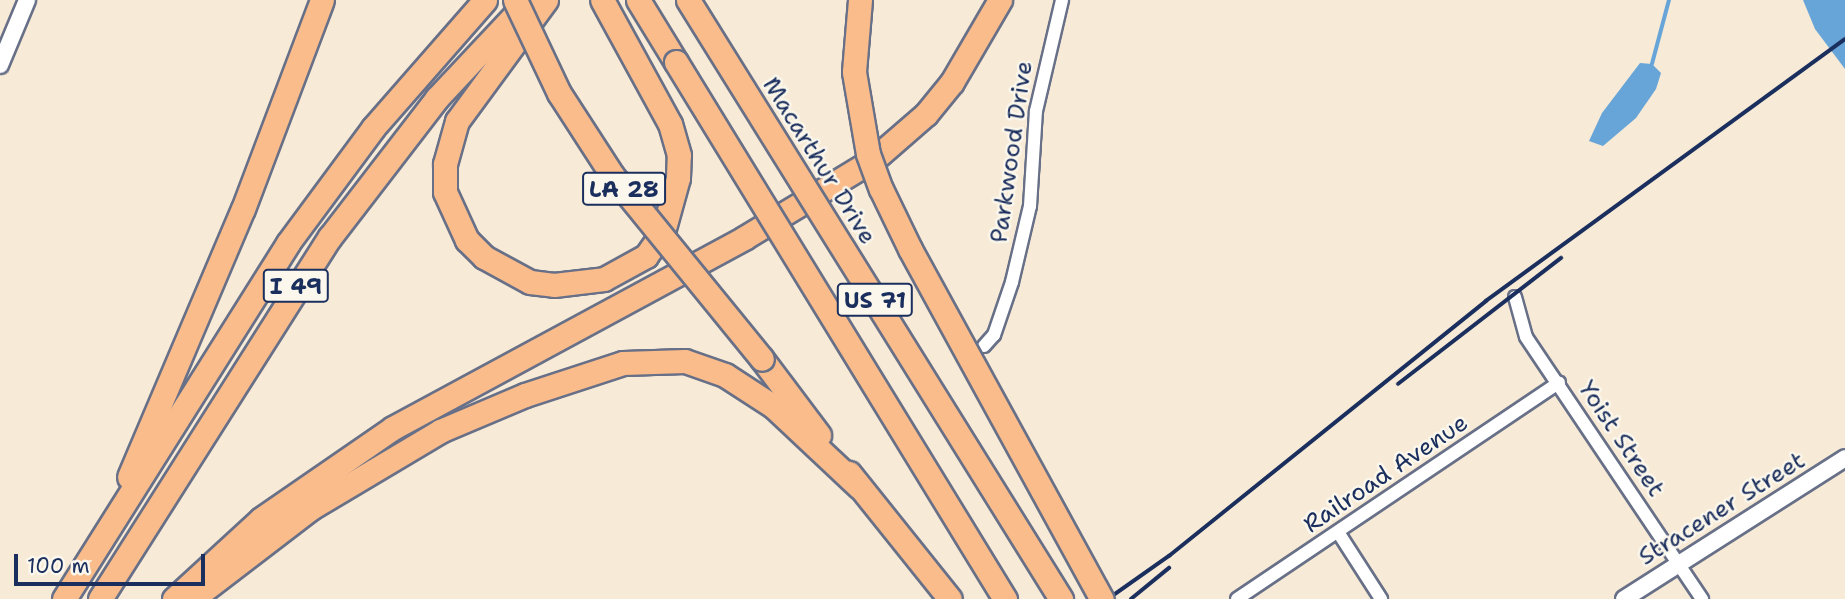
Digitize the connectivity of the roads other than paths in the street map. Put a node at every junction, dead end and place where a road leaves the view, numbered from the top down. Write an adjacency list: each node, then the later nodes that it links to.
1 (27, 0): 13 (street)
2 (322, 0): 20 (highway)
3 (485, 0): 20 (highway, I 49)
4 (515, 0): 18 (highway, LA 28, bridge)
5 (529, 0): 23 (highway, I 49)
6 (546, 0): 7 (highway)
7 (602, 0)
8 (638, 0): 27 (highway, US 71, bridge)
9 (688, 0): 28 (highway, Macarthur Drive / US 71, bridge)
10 (860, 0): 29 (highway, bridge)
11 (1000, 0): 24 (highway)
12 (1062, 0): 15 (street, Parkwood Drive)
13 (0, 65)
14 (1515, 297): 16 (street, Yoist Street)
15 (984, 346)
16 (1559, 383): 19 (street, Railroad Avenue); 21 (street, Yoist Street)
17 (1845, 458): 21 (street, Stracener Street)
18 (858, 486): 25 (highway); 26 (highway, LA 28)
19 (1338, 532): 30 (street, Railroad Avenue); 31 (street)
20 (102, 539): 22 (highway, I 49)
21 (1678, 563): 32 (street, Stracener Street); 33 (street, Yoist Street)
22 (64, 599)
23 (100, 599)
24 (174, 599)
25 (192, 599)
26 (950, 599)
27 (1005, 599)
28 (1061, 599)
29 (1102, 599)
30 (1237, 599)
31 (1381, 599)
32 (1624, 599)
33 (1702, 599)

